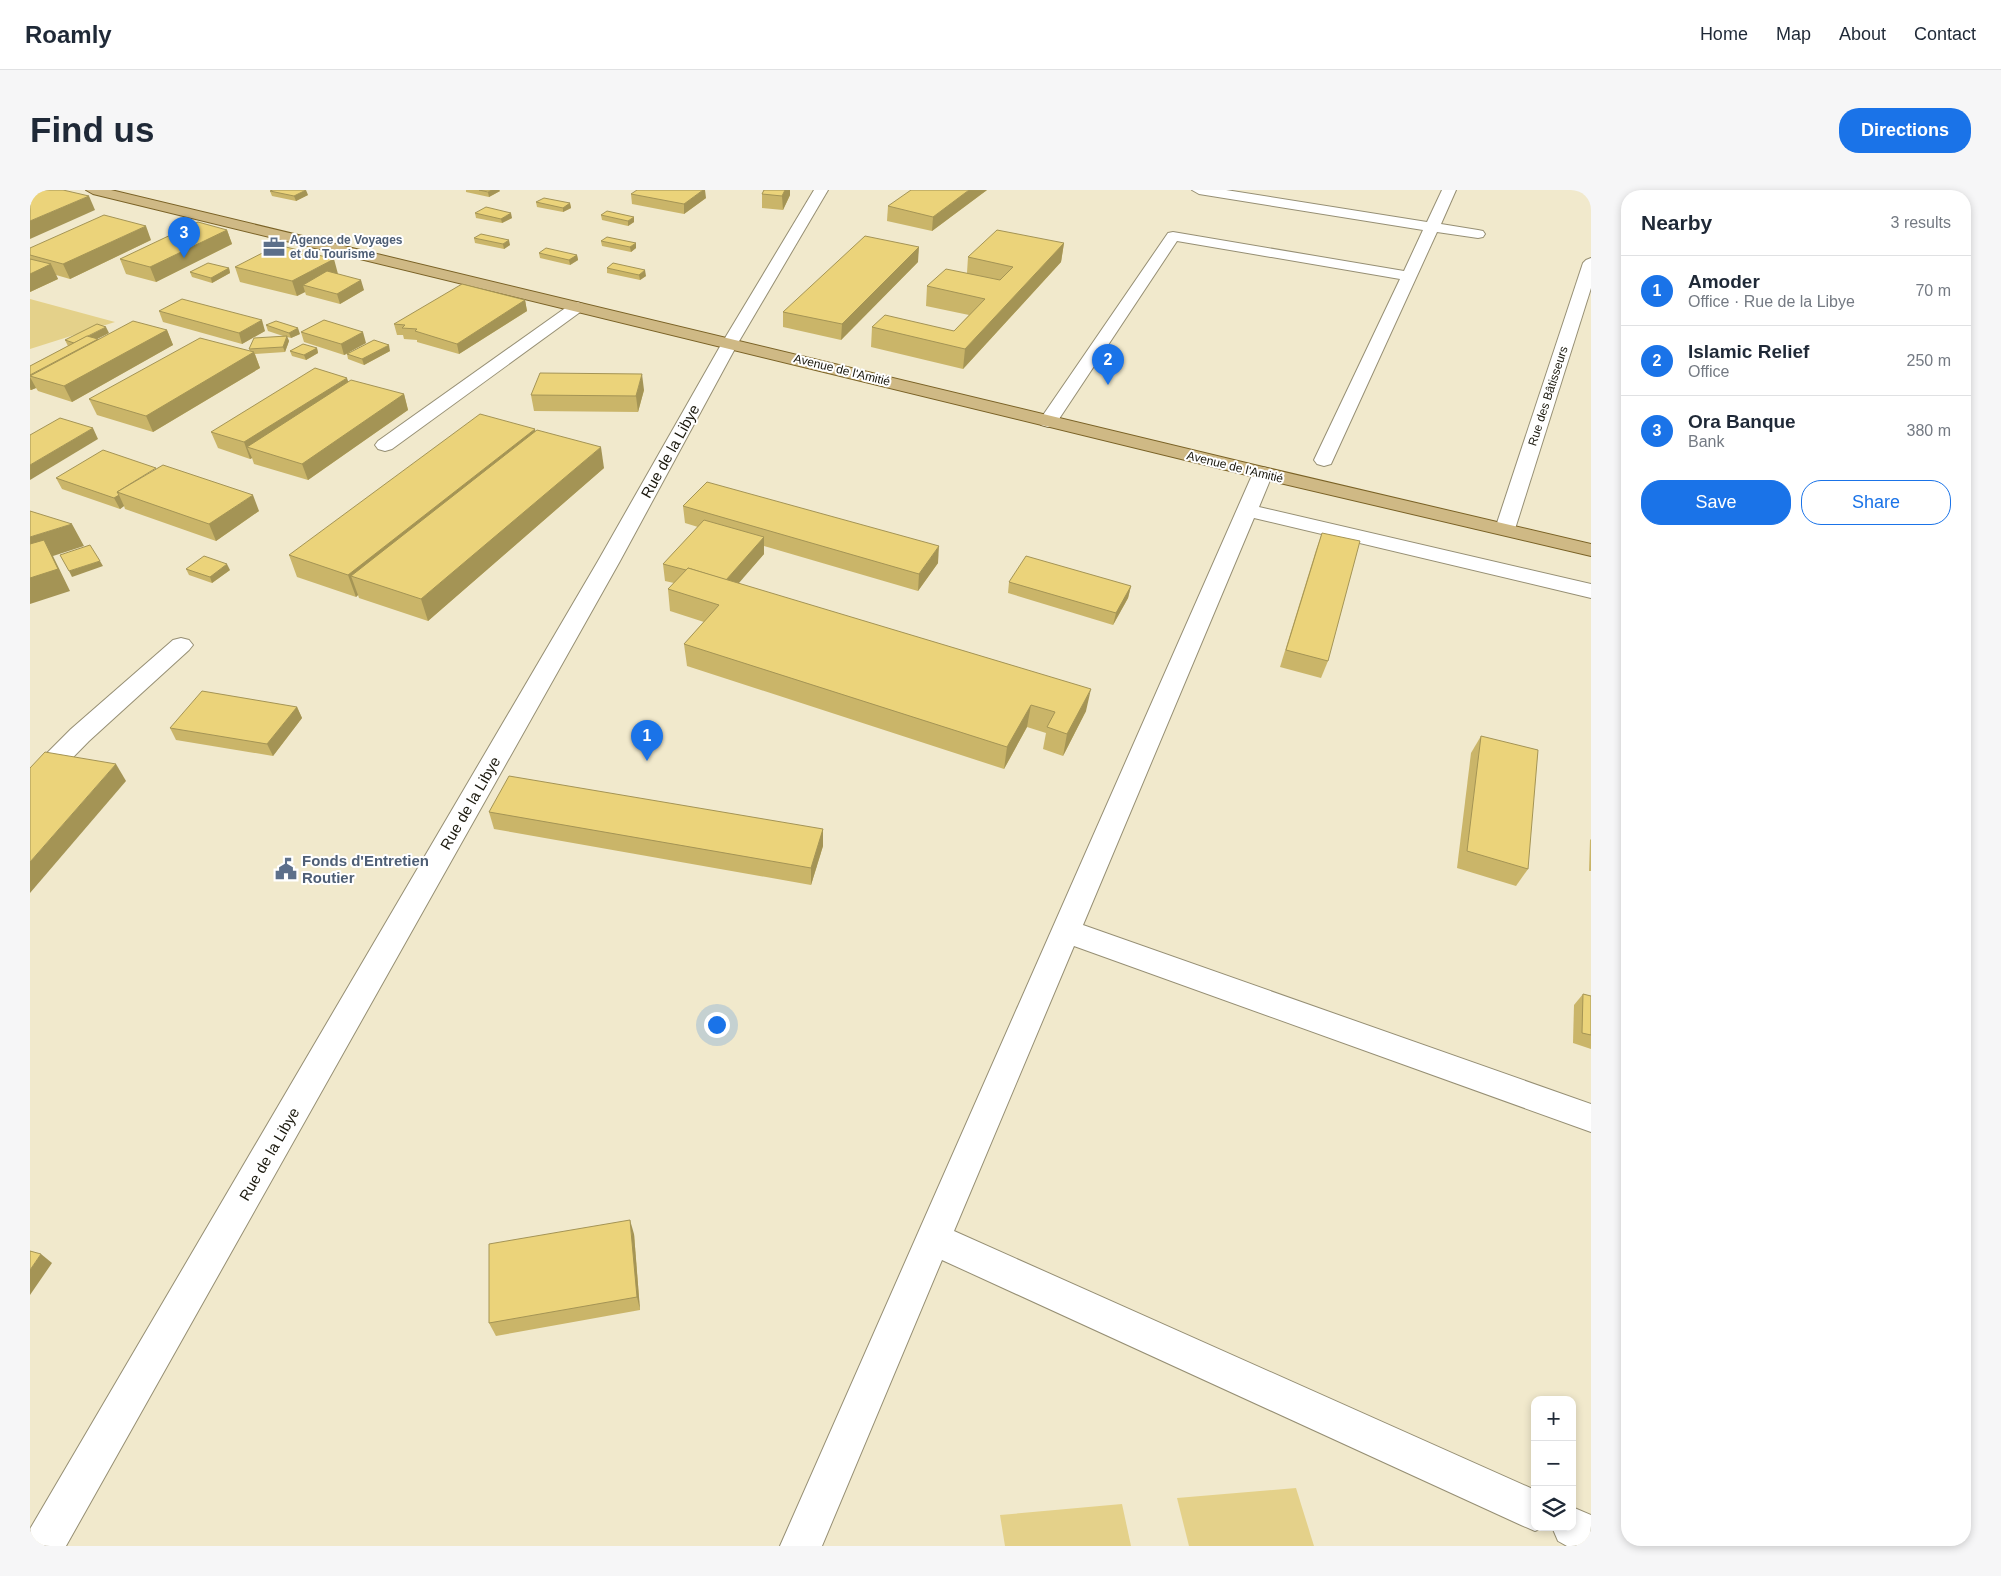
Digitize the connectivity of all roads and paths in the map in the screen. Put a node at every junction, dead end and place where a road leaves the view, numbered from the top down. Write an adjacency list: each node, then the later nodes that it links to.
1 (93, 190): 9 (main road, Avenue de l'Amitié)
2 (821, 190): 10 (street, Rue de la Libye)
3 (1198, 190): 5 (street)
4 (1449, 190): 5 (street)
5 (1432, 226): 6 (street); 8 (street)
6 (1478, 234)
7 (1591, 263): 16 (street, Rue des Bâtisseurs)
8 (1408, 276): 11 (street); 13 (street)
9 (577, 307): 10 (main road, Avenue de l'Amitié); 12 (street)
10 (730, 343): 11 (main road, Avenue de l'Amitié); 27 (street, Rue de la Libye)
11 (1048, 421): 14 (main road, Avenue de l'Amitié)
12 (385, 445)
13 (1324, 460)
14 (1263, 473): 15 (street); 16 (main road, Avenue de l'Amitié)
15 (1247, 510): 18 (street); 21 (street)
16 (1505, 530): 17 (main road, Avenue de l'Amitié)
17 (1591, 550)
18 (1591, 591)
19 (180, 646): 20 (street)
20 (30, 786)
21 (1066, 931): 22 (street); 23 (street)
22 (1591, 1118)
23 (933, 1239): 24 (street); 28 (street)
24 (1531, 1509)
25 (1576, 1529): 26 (street)
26 (1591, 1536)
27 (43, 1546)
28 (801, 1546)

